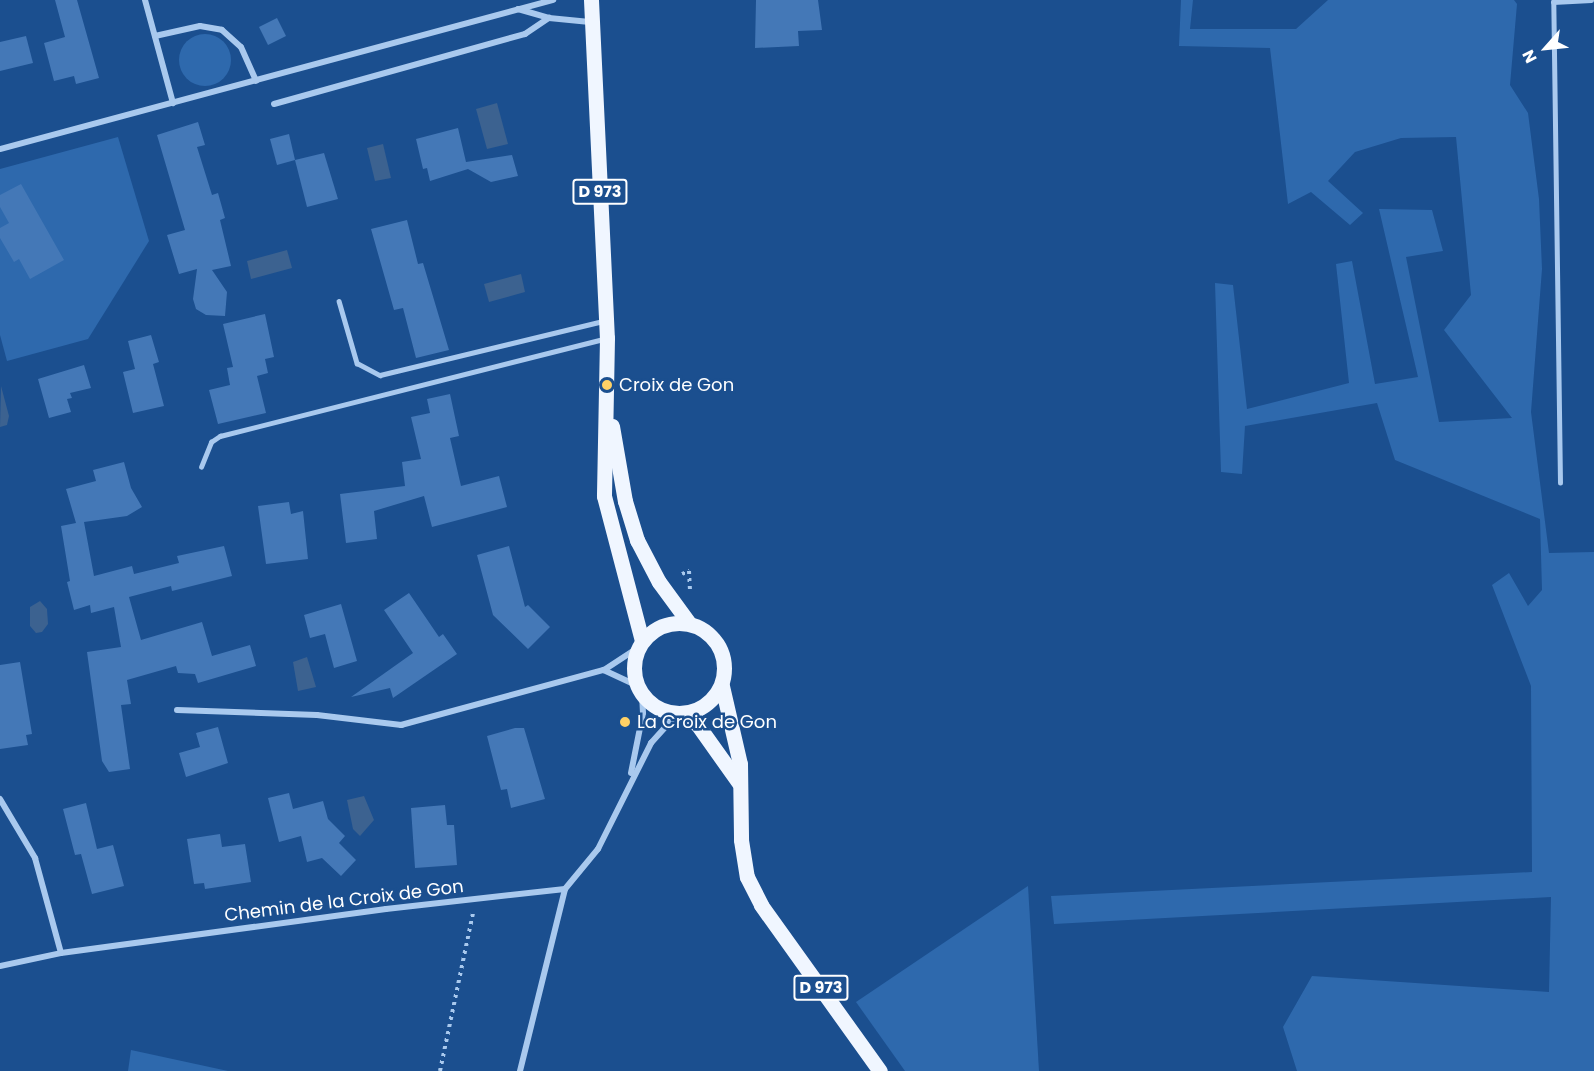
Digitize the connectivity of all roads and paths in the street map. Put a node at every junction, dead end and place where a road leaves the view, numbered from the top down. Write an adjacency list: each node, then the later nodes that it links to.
1 (145, 0): 9 (street)
2 (554, 0): 6 (street)
3 (591, 0): 8 (main road, D 973)
4 (1591, 0): 5 (lane)
5 (1574, 1): 19 (lane)
6 (517, 9): 7 (street); 10 (street)
7 (549, 18): 8 (street); 12 (street)
8 (592, 22): 15 (main road, D 973)
9 (155, 36): 10 (street); 11 (street)
10 (256, 81): 11 (street)
11 (172, 103): 13 (street)
12 (274, 104)
13 (0, 149)
14 (339, 301): 15 (lane)
15 (606, 320): 16 (main road, D 973)
16 (607, 338): 17 (main road, D 973); 18 (lane)
17 (607, 385): 22 (main road, D 973); 23 (main road, D 973)
18 (201, 467)
19 (1560, 483)
20 (688, 571): 21 (path)
21 (682, 574)
22 (689, 623): 23 (main road); 25 (main road)
23 (640, 644): 24 (street); 26 (main road)
24 (604, 670): 26 (street); 27 (street)
25 (722, 686): 28 (main road); 30 (main road, D 973)
26 (640, 690): 28 (main road); 29 (street)
27 (177, 710)
28 (679, 713): 29 (street); 30 (main road)
29 (630, 779): 32 (street)
30 (739, 783): 38 (main road, D 973)
31 (0, 799): 34 (street)
32 (565, 889): 34 (street, Chemin de la Croix de Gon); 37 (street)
33 (473, 915): 36 (path)
34 (61, 953): 35 (street, Chemin de la Croix de Gon)
35 (0, 966)
36 (440, 1071)
37 (520, 1071)
38 (880, 1071)

